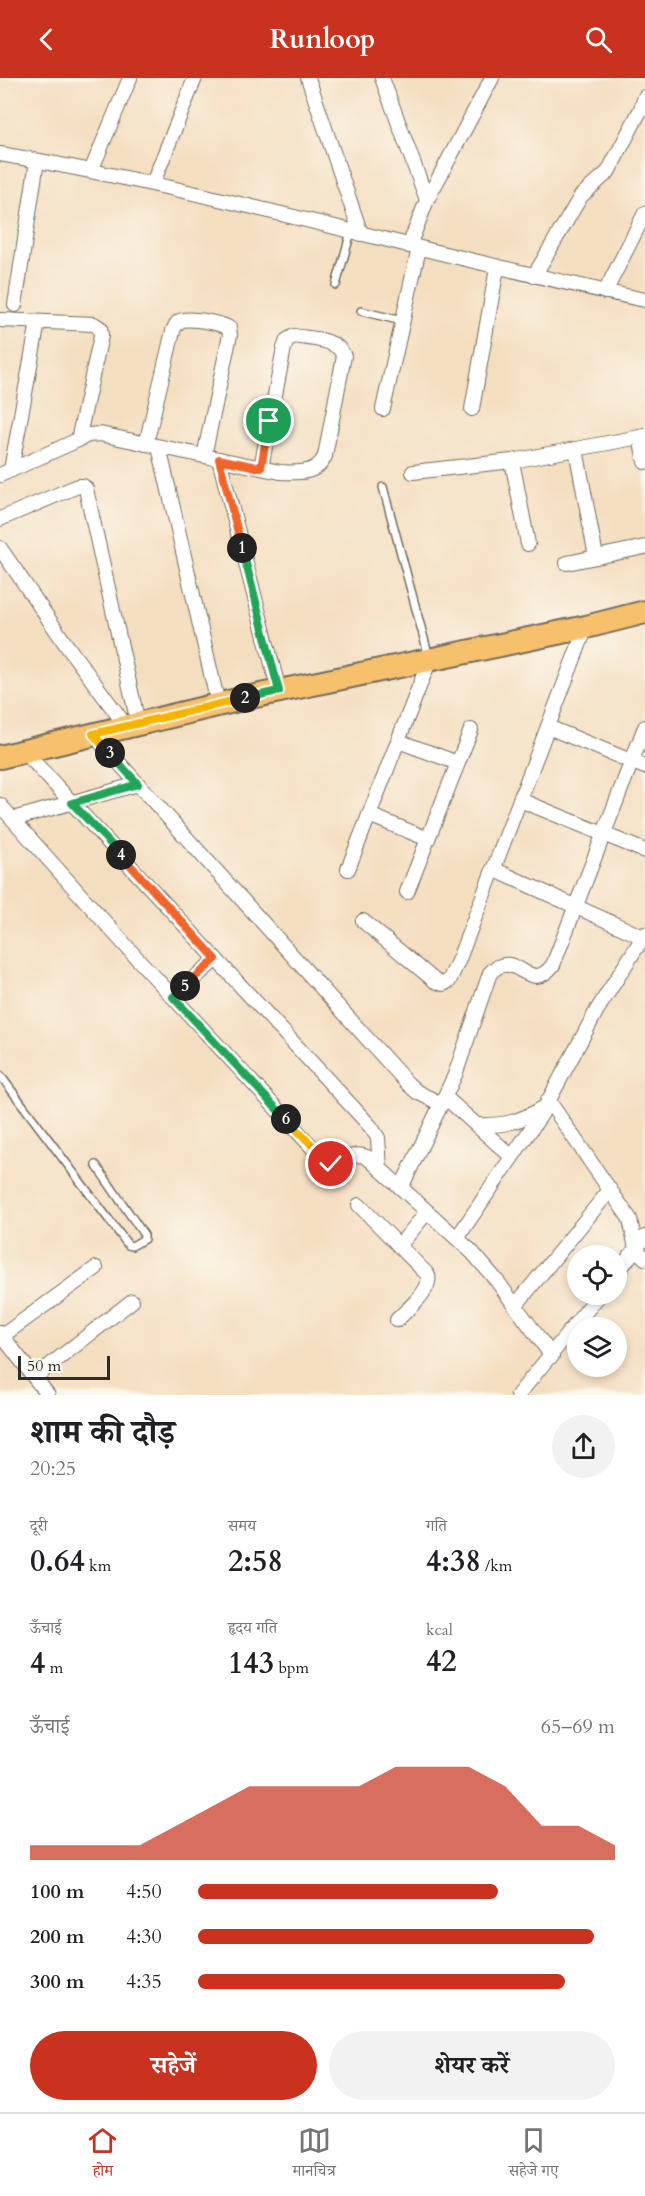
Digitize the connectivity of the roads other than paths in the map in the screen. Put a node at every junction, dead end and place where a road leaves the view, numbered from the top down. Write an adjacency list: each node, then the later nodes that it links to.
1 (130, 78): 9 (street)
2 (195, 78): 10 (street)
3 (308, 78): 13 (street)
4 (382, 78): 11 (street)
5 (492, 78): 11 (street)
6 (645, 97): 16 (street)
7 (0, 154): 8 (street)
8 (37, 161): 9 (street); 20 (street)
9 (92, 171): 10 (street)
10 (153, 183): 13 (street)
11 (427, 200): 14 (street)
12 (645, 213): 18 (street)
13 (356, 233): 14 (street); 17 (lane)
14 (414, 247): 15 (street); 23 (street)
15 (497, 268): 16 (street); 26 (street)
16 (534, 276): 18 (street)
17 (336, 285)
18 (605, 292): 19 (street)
19 (645, 300)
20 (15, 305)
21 (361, 311): 23 (lane)
22 (0, 320): 24 (street)
23 (402, 321): 25 (street)
24 (38, 322): 28 (street); 37 (street)
25 (383, 409)
26 (472, 409)
27 (643, 437): 30 (street); 34 (street)
28 (78, 440): 29 (street); 37 (street)
29 (153, 445): 31 (street); 31 (street); 49 (street)
30 (576, 449): 33 (street); 43 (street)
31 (204, 456): 32 (street)
32 (219, 459): 35 (street); 48 (street)
33 (512, 461): 36 (street); 40 (street)
34 (645, 462)
35 (261, 468): 35 (street)
36 (413, 472)
37 (5, 473)
38 (383, 487): 47 (lane)
39 (0, 519): 50 (street)
40 (528, 544)
41 (645, 547): 43 (street)
42 (0, 548): 50 (street)
43 (596, 557): 44 (street)
44 (567, 563)
45 (645, 612): 46 (main road)
46 (586, 627): 47 (main road); 51 (street)
47 (430, 659): 48 (main road); 55 (street)
48 (279, 691): 49 (main road)
49 (218, 704): 50 (main road)
50 (132, 724): 54 (main road)
51 (548, 727): 59 (street); 61 (street)
52 (645, 727): 59 (street)
53 (471, 730): 58 (street)
54 (93, 734): 56 (main road); 60 (street)
55 (398, 741): 58 (street); 64 (street)
56 (24, 751): 57 (main road); 62 (street)
57 (0, 757)
58 (458, 763): 67 (street)
59 (638, 764): 66 (street)
60 (138, 784): 62 (street); 78 (street)
61 (520, 800): 66 (street); 70 (street)
62 (72, 803): 65 (street); 75 (street)
63 (0, 804): 65 (street)
64 (369, 815): 67 (street); 69 (street)
65 (13, 819): 76 (street)
66 (604, 834): 68 (street); 72 (street)
67 (428, 839): 71 (street)
68 (645, 851)
69 (348, 869)
70 (494, 869): 72 (street); 73 (street)
71 (407, 892)
72 (576, 906): 74 (street); 78 (street)
73 (363, 921)
74 (644, 936): 79 (street)
75 (216, 959): 76 (street); 83 (street)
76 (173, 997): 83 (street)
77 (0, 1075): 82 (lane)
78 (443, 1100): 80 (street); 84 (street)
79 (546, 1104): 80 (street); 81 (street); 85 (street)
80 (477, 1125): 81 (street)
81 (512, 1157): 89 (street)
82 (96, 1165)
83 (380, 1169): 84 (street)
84 (401, 1188): 87 (street)
85 (610, 1190): 91 (street); 96 (street)
86 (359, 1206): 90 (street)
87 (427, 1212): 89 (street); 90 (street)
88 (645, 1237): 91 (street)
89 (457, 1238): 96 (street)
90 (399, 1246): 97 (street)
91 (640, 1253): 92 (street)
92 (627, 1264)
93 (96, 1268): 98 (street)
94 (132, 1301): 100 (street)
95 (591, 1305): 99 (street)
96 (515, 1306): 99 (street)
97 (397, 1320)
98 (1, 1334): 100 (street)
99 (552, 1356): 102 (street)
100 (35, 1377): 101 (street)
101 (48, 1395)
102 (518, 1395)

